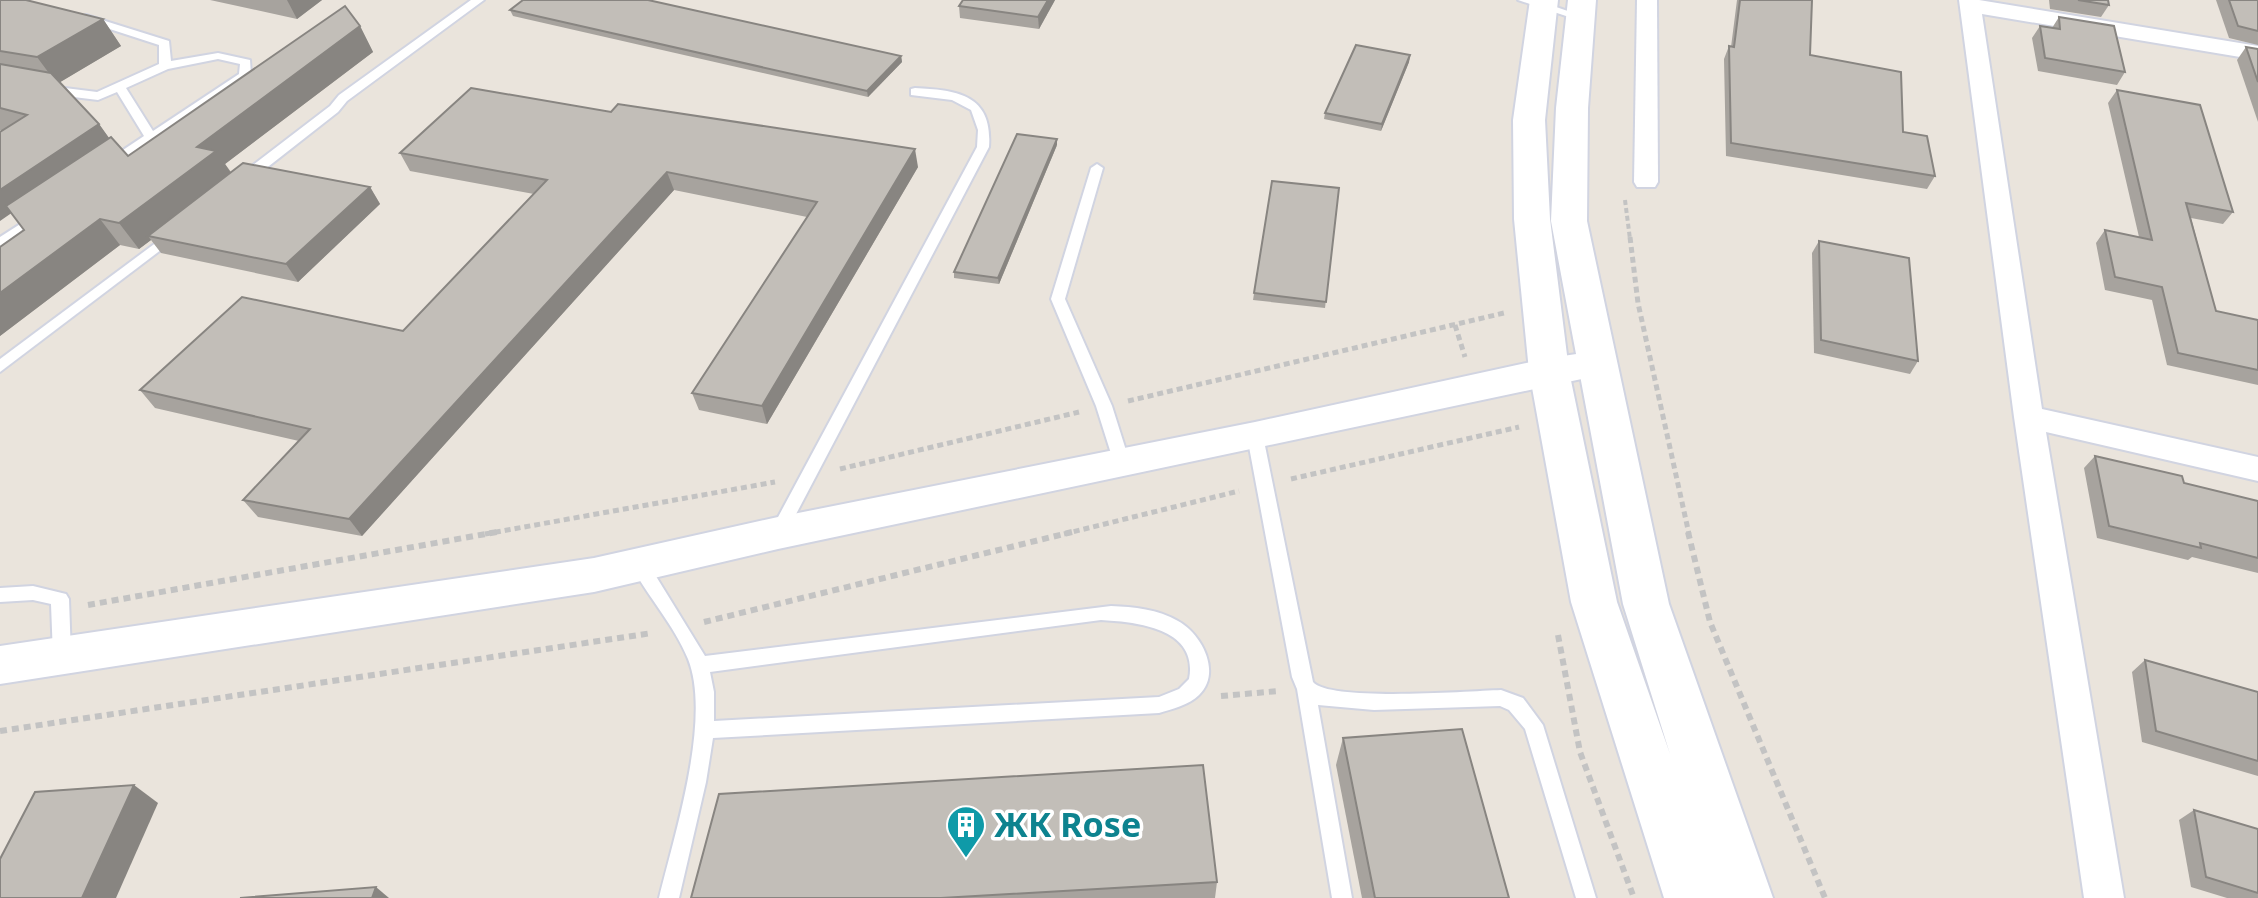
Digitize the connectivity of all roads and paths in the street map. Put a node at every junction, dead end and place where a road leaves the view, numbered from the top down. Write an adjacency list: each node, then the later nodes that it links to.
1 (478, 0): 15 (lane)
2 (1647, 0): 14 (street)
3 (1970, 3): 6 (street); 25 (street)
4 (1554, 5): 20 (main road); 21 (main road)
5 (79, 15): 7 (lane)
6 (2258, 53)
7 (165, 66): 8 (lane); 11 (lane)
8 (120, 87): 9 (lane); 11 (lane)
9 (29, 88)
10 (915, 92): 30 (lane)
11 (151, 137): 13 (lane)
12 (1097, 168): 24 (lane)
13 (100, 172)
14 (1646, 182)
15 (235, 186)
16 (1624, 194): 49 (path)
17 (50, 207): 19 (lane)
18 (186, 224): 22 (lane)
19 (0, 243)
20 (1541, 307): 23 (main road); 24 (path)
21 (1597, 364): 23 (street); 48 (main road)
22 (0, 367)
23 (1549, 371): 26 (main road); 27 (street)
24 (1104, 406): 28 (lane); 30 (path)
25 (2029, 417): 29 (street); 50 (street)
26 (1558, 419): 31 (path); 47 (main road)
27 (1255, 436): 28 (street); 31 (lane)
28 (1122, 463): 32 (street)
29 (2258, 469)
30 (808, 476): 32 (lane); 35 (path)
31 (1264, 485): 36 (path); 40 (lane)
32 (778, 533): 33 (street)
33 (640, 565): 36 (lane); 37 (street)
34 (0, 595): 35 (lane)
35 (60, 610): 37 (lane)
36 (678, 629): 39 (lane); 43 (path)
37 (62, 656): 38 (street)
38 (0, 665)
39 (699, 665): 41 (lane); 42 (lane)
40 (1306, 689): 41 (path); 45 (lane); 46 (lane)
41 (1180, 699): 42 (lane)
42 (702, 730): 44 (lane)
43 (0, 731)
44 (669, 898)
45 (1342, 898)
46 (1586, 898)
47 (1692, 898)
48 (1745, 898)
49 (1825, 898)
50 (2104, 898)

